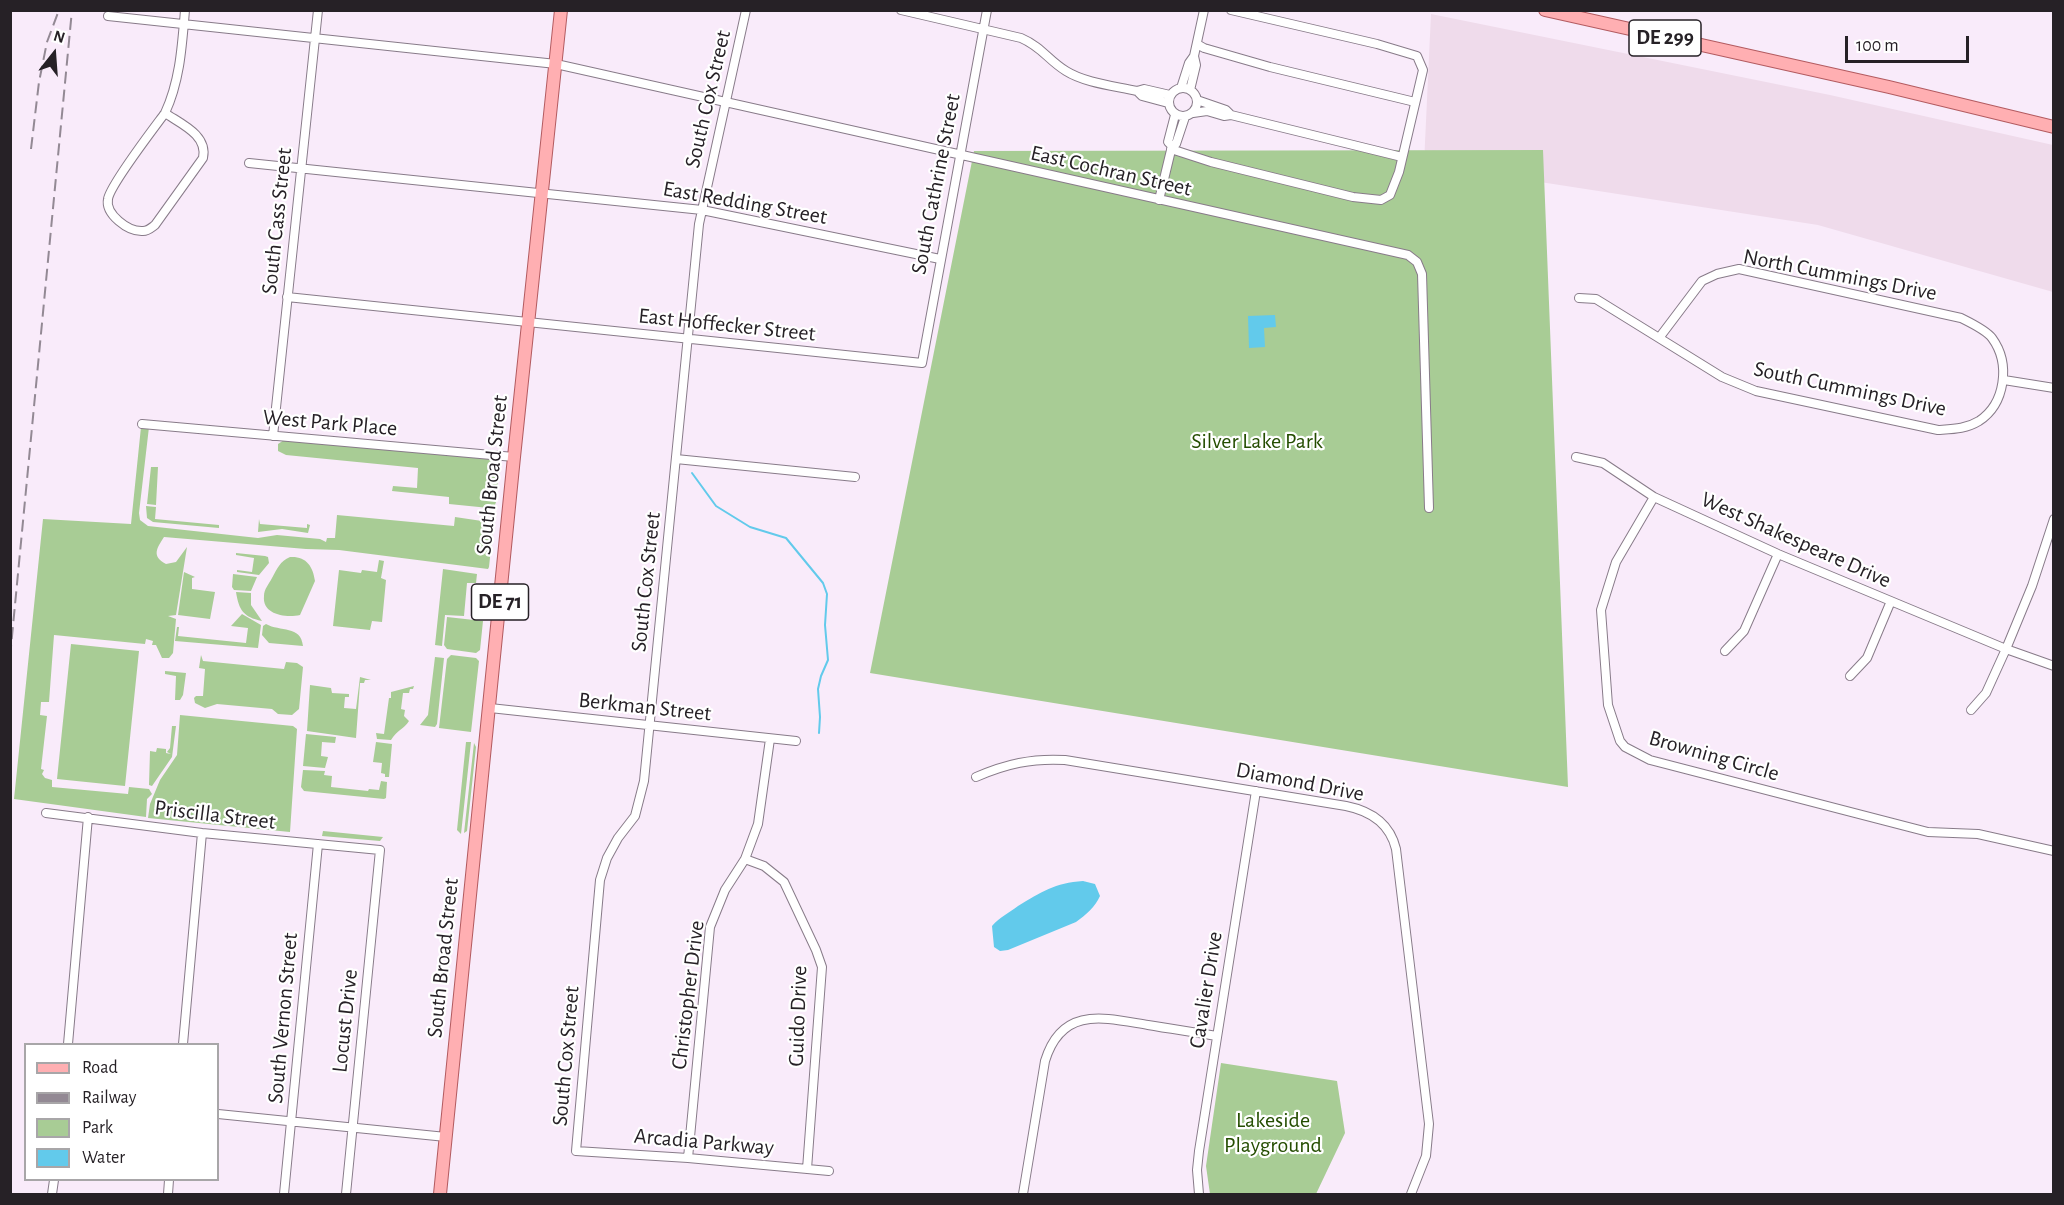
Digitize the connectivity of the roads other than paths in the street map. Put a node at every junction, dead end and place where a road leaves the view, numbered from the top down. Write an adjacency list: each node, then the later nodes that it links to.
1 (185, 10): 12 (street)
2 (318, 10): 14 (street, South Cass Street)
3 (561, 10): 16 (main road, South Broad Street / DE 71)
4 (746, 10): 20 (street, South Cox Street)
5 (901, 10): 13 (street)
6 (987, 10): 13 (street, South Cathrine Street)
7 (1204, 10): 15 (street)
8 (1231, 10): 21 (street)
9 (1545, 10): 10 (main road, DE 299)
10 (1564, 13): 26 (main road, DE 299)
11 (108, 16): 12 (street, East Cochran Street)
12 (184, 24): 14 (street, East Cochran Street); 22 (street)
13 (984, 29): 18 (street); 28 (street, South Cathrine Street)
14 (315, 38): 16 (street, East Cochran Street); 31 (street, South Cass Street)
15 (1197, 44): 17 (street); 21 (street)
16 (556, 64): 20 (street, East Cochran Street); 32 (main road, South Broad Street / DE 71)
17 (1186, 89): 18 (street); 19 (street)
18 (1169, 99): 23 (street)
19 (1197, 100): 24 (street); 25 (street)
20 (726, 102): 28 (street, East Cochran Street); 34 (street, South Cox Street)
21 (1415, 102): 29 (street)
22 (165, 113): 22 (street)
23 (1175, 115): 24 (street); 27 (street)
24 (1189, 115): 25 (street); 27 (street)
25 (1231, 115): 29 (street)
26 (2054, 127)
27 (1171, 147): 29 (street); 33 (street)
28 (960, 156): 33 (street, East Cochran Street); 35 (street, South Cathrine Street)
29 (1402, 157)
30 (249, 163): 31 (street, East Redding Street)
31 (301, 168): 32 (street, East Redding Street); 36 (street, South Cass Street)
32 (542, 194): 34 (street, East Redding Street); 38 (main road, South Broad Street / DE 71)
33 (1159, 200): 51 (street, East Cochran Street)
34 (702, 210): 35 (street, East Redding Street); 40 (street, South Cox Street)
35 (940, 259): 41 (street, South Cathrine Street)
36 (287, 297): 38 (street, East Hoffecker Street); 45 (street, South Cass Street)
37 (1579, 298): 39 (street, South Cummings Drive)
38 (528, 322): 40 (street, East Hoffecker Street); 46 (main road, South Broad Street / DE 71)
39 (1659, 338): 42 (street, South Cummings Drive); 42 (street, North Cummings Drive)
40 (688, 339): 41 (street, East Hoffecker Street); 48 (street, South Cox Street)
41 (922, 363)
42 (2004, 380): 43 (street)
43 (2054, 388)
44 (142, 424): 45 (street, West Park Place)
45 (273, 436): 46 (street, West Park Place)
46 (514, 457): 59 (main road, South Broad Street / DE 71)
47 (1576, 457): 50 (street, West Shakespeare Drive)
48 (676, 459): 49 (street); 61 (street, South Cox Street)
49 (855, 477)
50 (1654, 497): 53 (street, West Shakespeare Drive); 71 (street, Browning Circle)
51 (1429, 508)
52 (2054, 519): 55 (street)
53 (1778, 554): 54 (street, West Shakespeare Drive); 56 (street)
54 (1891, 602): 55 (street, West Shakespeare Drive); 58 (street)
55 (2006, 649): 57 (street, West Shakespeare Drive); 60 (street)
56 (1725, 651)
57 (2054, 666)
58 (1850, 676)
59 (490, 708): 61 (street, Berkman Street); 79 (main road, South Broad Street / DE 71)
60 (1971, 710)
61 (650, 724): 62 (street, Berkman Street); 80 (street, South Cox Street)
62 (770, 739): 63 (street, Berkman Street); 72 (street, Christopher Drive)
63 (796, 741)
64 (976, 777): 65 (street, Diamond Drive)
65 (1256, 791): 73 (street, Cavalier Drive); 89 (street, Diamond Drive)
66 (46, 813): 67 (street, Priscilla Street)
67 (88, 817): 68 (street, Priscilla Street); 74 (street)
68 (202, 832): 69 (street, Priscilla Street); 75 (street)
69 (318, 844): 70 (street, Priscilla Street); 77 (street, South Vernon Street)
70 (380, 850): 78 (street, Locust Drive)
71 (2054, 851)
72 (745, 859): 81 (street, Christopher Drive); 82 (street, Guido Drive)
73 (1217, 1036): 87 (street); 88 (street, Cavalier Drive)
74 (68, 1043)
75 (183, 1043)
76 (219, 1114): 77 (street)
77 (291, 1121): 78 (street); 84 (street, South Vernon Street)
78 (353, 1128): 79 (street); 85 (street, Locust Drive)
79 (446, 1137): 86 (main road, South Broad Street / DE 71)
80 (576, 1151): 81 (street, Arcadia Parkway)
81 (688, 1158): 82 (street, Arcadia Parkway)
82 (807, 1169): 83 (street, Arcadia Parkway)
83 (829, 1171)
84 (284, 1194)
85 (346, 1194)
86 (440, 1194)
87 (1023, 1194)
88 (1199, 1194)
89 (1411, 1194)

